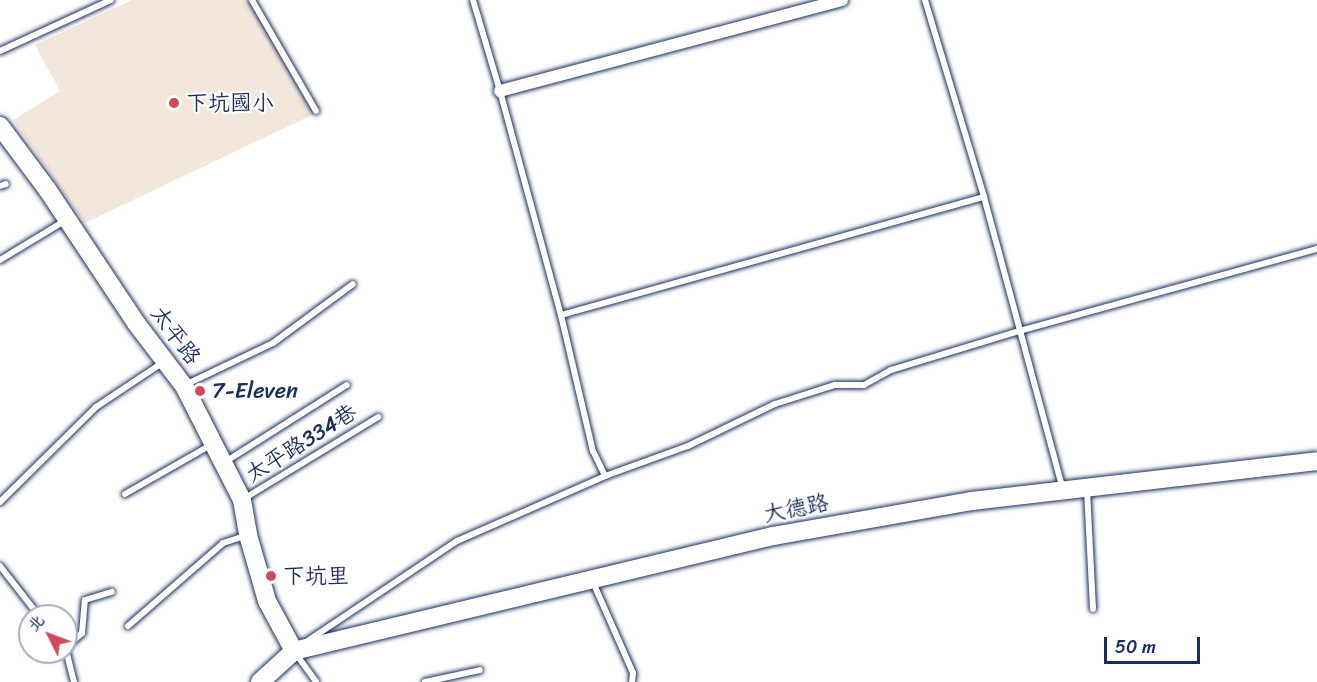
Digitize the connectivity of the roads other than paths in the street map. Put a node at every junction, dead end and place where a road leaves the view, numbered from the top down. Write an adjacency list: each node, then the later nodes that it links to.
1 (111, 0): 6 (lane)
2 (252, 0): 8 (lane)
3 (473, 0): 7 (lane)
4 (842, 0): 7 (street)
5 (926, 0): 10 (lane)
6 (0, 51)
7 (500, 91): 15 (lane)
8 (316, 111)
9 (0, 126): 11 (street, 太平路)
10 (984, 197): 15 (lane); 16 (lane)
11 (67, 220): 13 (lane); 17 (street, 太平路)
12 (1317, 249): 16 (lane)
13 (0, 260)
14 (353, 284): 19 (lane)
15 (561, 315): 24 (lane)
16 (1019, 331): 24 (lane); 26 (lane)
17 (165, 361): 19 (street, 太平路); 29 (lane)
18 (347, 385): 23 (lane)
19 (184, 386): 21 (street, 太平路)
20 (378, 417): 28 (lane, 太平路334巷)
21 (214, 443): 23 (street, 太平路); 27 (lane)
22 (1317, 461): 25 (street, 大德路)
23 (225, 462): 28 (street, 太平路)
24 (605, 476): 40 (lane)
25 (1086, 489): 26 (street, 大德路); 37 (lane)
26 (1063, 490): 34 (street, 大德路)
27 (125, 494)
28 (242, 500): 30 (street, 太平路)
29 (0, 502)
30 (248, 535): 38 (lane); 40 (street, 太平路)
31 (0, 566): 32 (lane)
32 (7, 575): 33 (lane); 36 (lane)
33 (0, 580)
34 (592, 580): 40 (street, 大德路); 47 (lane)
35 (112, 592): 39 (lane)
36 (30, 604)
37 (1093, 609)
38 (128, 626)
39 (78, 637)
40 (294, 651): 44 (street); 45 (lane)
41 (70, 664): 43 (lane)
42 (480, 670): 46 (lane)
43 (74, 682)
44 (260, 682)
45 (316, 682)
46 (425, 682)
47 (632, 682)

